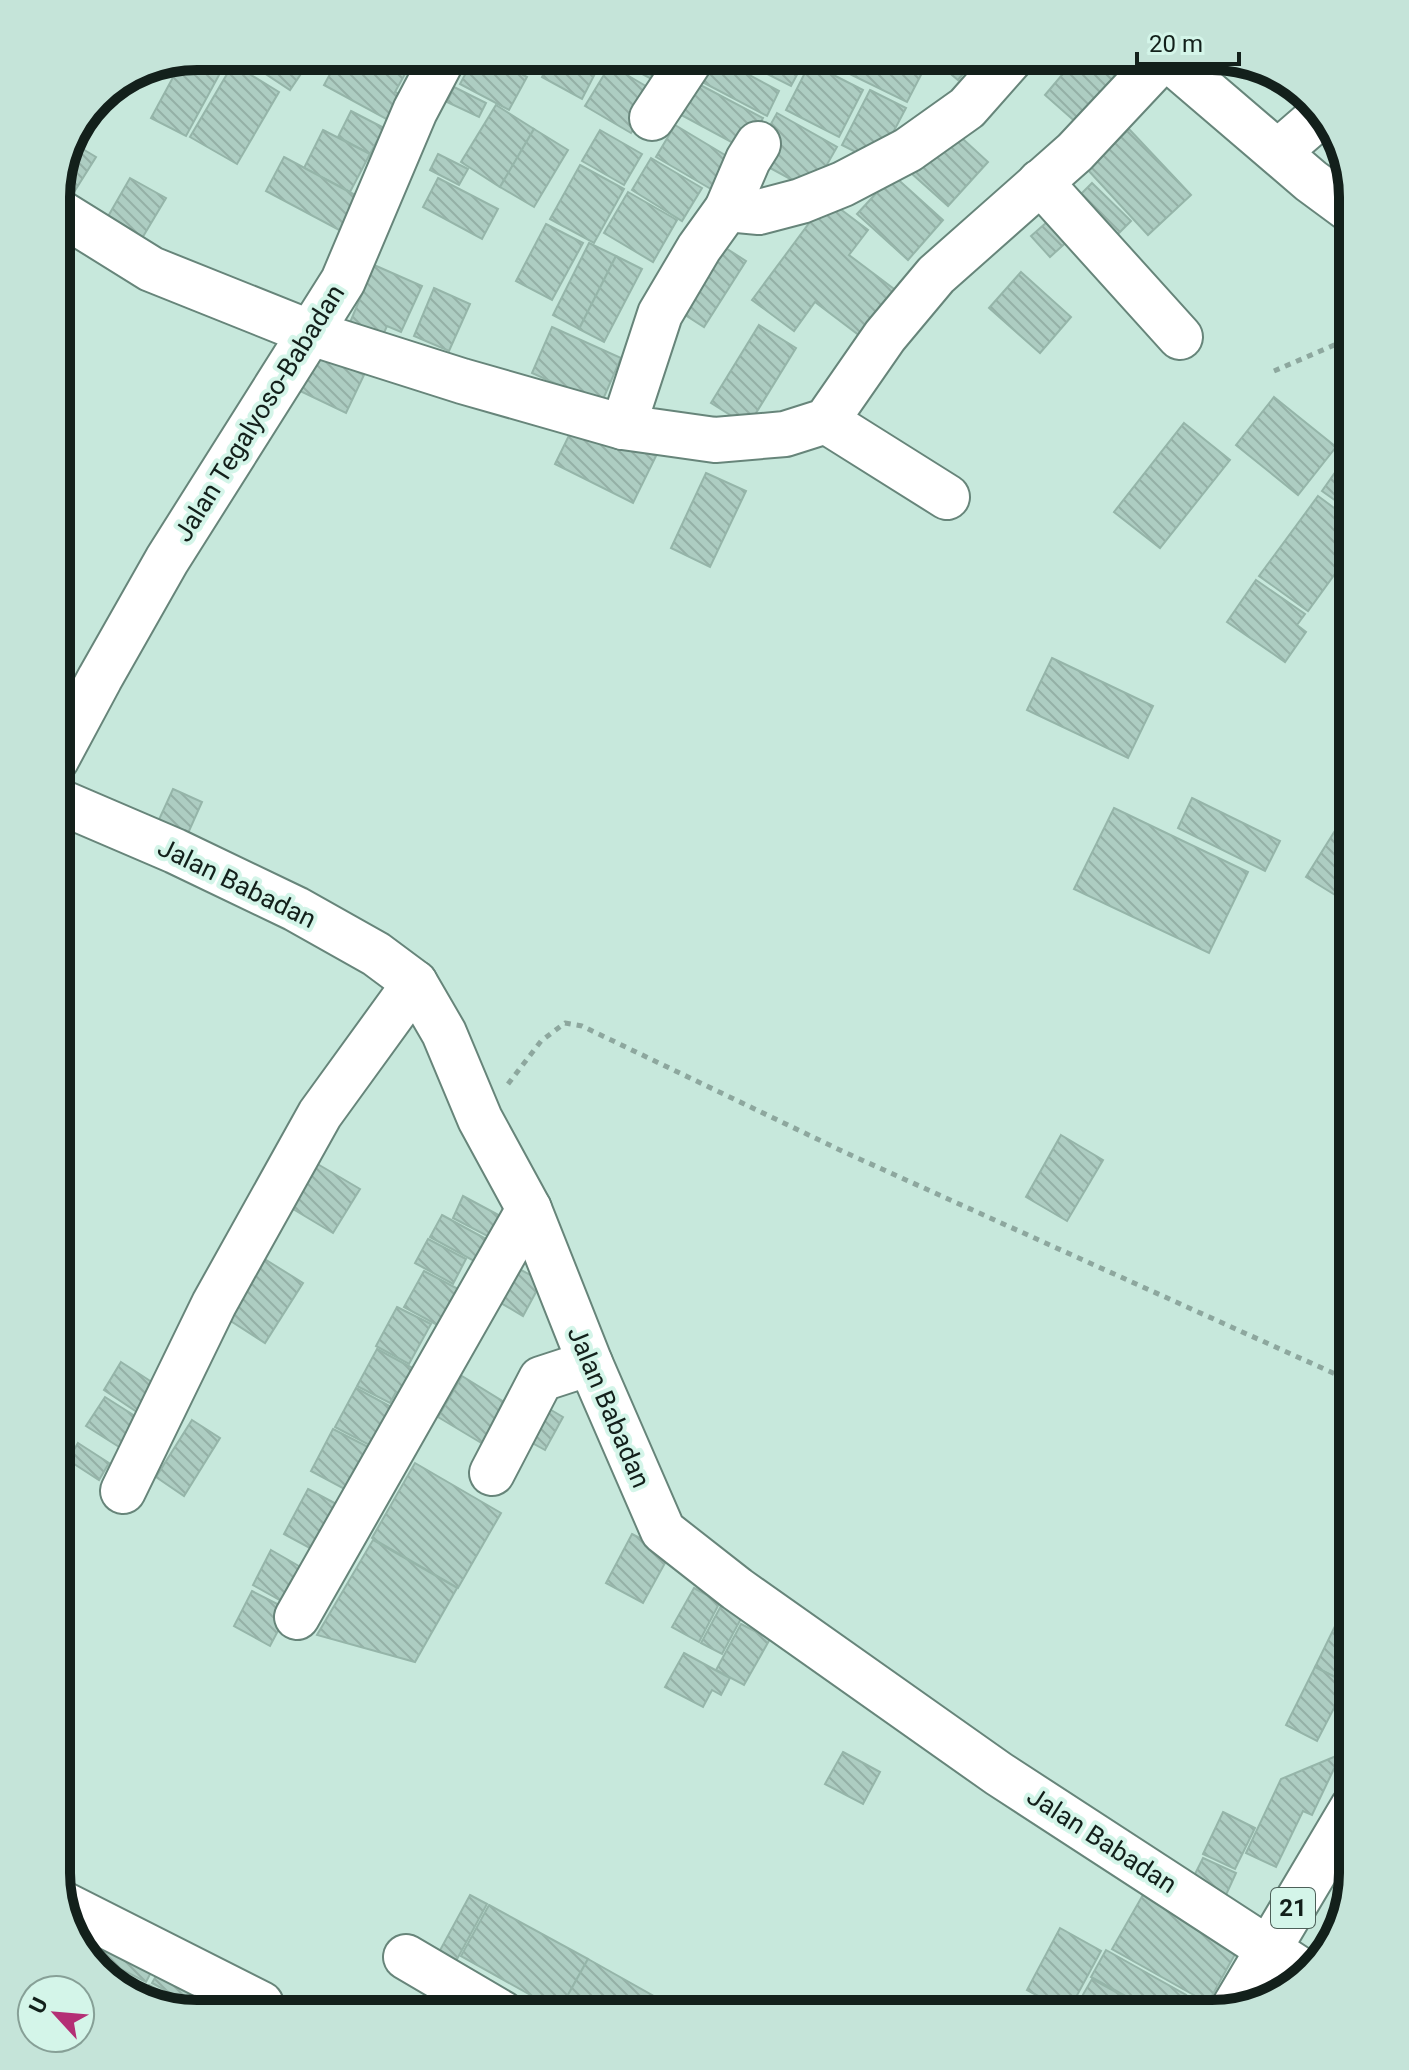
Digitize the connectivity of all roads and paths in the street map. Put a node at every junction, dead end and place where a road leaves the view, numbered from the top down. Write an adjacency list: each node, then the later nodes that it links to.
1 (437, 70): 14 (main road, Jalan Tegalyoso-Babadan)
2 (684, 70): 6 (main road)
3 (1001, 70): 12 (main road)
4 (1152, 70): 10 (main road)
5 (1181, 70): 9 (main road)
6 (652, 118)
7 (1314, 121): 9 (main road)
8 (758, 144): 12 (main road)
9 (1278, 152): 11 (main road)
10 (1040, 182): 15 (main road); 18 (main road)
11 (1339, 202)
12 (727, 209): 19 (main road)
13 (70, 219): 14 (main road)
14 (311, 333): 19 (main road); 21 (main road, Jalan Tegalyoso-Babadan)
15 (1180, 337)
16 (1339, 343): 17 (path)
17 (1274, 371)
18 (826, 421): 19 (main road); 20 (main road)
19 (623, 427)
20 (947, 497)
21 (70, 734)
22 (70, 806): 23 (main road, Jalan Babadan)
23 (415, 983): 24 (main road, Jalan Babadan); 29 (main road)
24 (480, 1119): 25 (main road, Jalan Babadan); 27 (path)
25 (529, 1209): 26 (main road, Jalan Babadan); 30 (main road)
26 (590, 1363): 28 (main road); 33 (main road, Jalan Babadan)
27 (1339, 1376)
28 (492, 1473)
29 (123, 1491)
30 (297, 1617)
31 (1339, 1830): 33 (main road, 21)
32 (76, 1910): 37 (main road)
33 (1269, 1948): 35 (main road, Jalan Babadan); 36 (main road, 21)
34 (406, 1957): 38 (main road)
35 (1297, 1967)
36 (1240, 1997)
37 (253, 2000)
38 (479, 2000)

